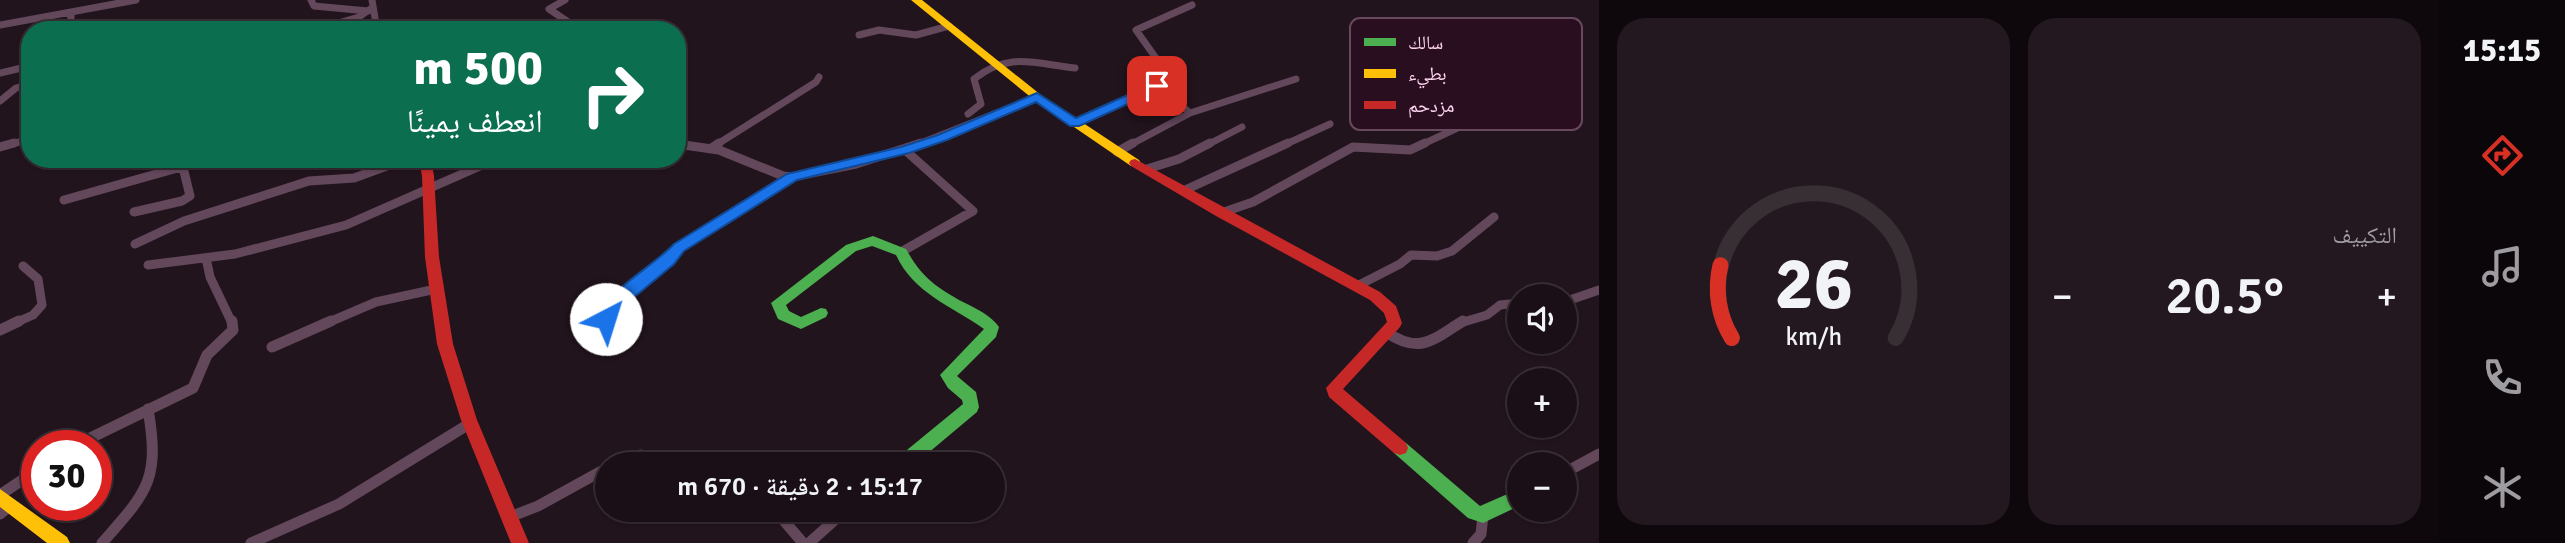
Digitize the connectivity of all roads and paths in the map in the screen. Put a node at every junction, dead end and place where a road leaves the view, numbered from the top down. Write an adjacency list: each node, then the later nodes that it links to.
1 (136, 0): 9 (street)
2 (312, 0): 7 (street)
3 (379, 0): 7 (street)
4 (565, 0): 12 (street)
5 (916, 0): 14 (street)
6 (70, 2): 9 (street)
7 (372, 5): 11 (street)
8 (1192, 5): 22 (street)
9 (68, 12): 10 (street); 13 (street)
10 (70, 21)
11 (348, 21)
12 (567, 21)
13 (0, 25)
14 (949, 26): 15 (street); 16 (street)
15 (859, 35)
16 (995, 63): 18 (street); 24 (street); 27 (street)
17 (21, 68): 19 (street)
18 (1075, 68)
19 (0, 73)
20 (819, 77): 35 (street)
21 (1296, 79): 26 (street)
22 (1157, 86): 26 (street); 28 (street)
23 (21, 87): 25 (street)
24 (1037, 97): 28 (street); 36 (street)
25 (0, 101)
26 (1190, 113): 37 (street)
27 (968, 114)
28 (1075, 123): 37 (street)
29 (1330, 124): 46 (street)
30 (1242, 127): 43 (street)
31 (1453, 130): 49 (street)
32 (21, 141): 34 (street)
33 (686, 145): 35 (street)
34 (0, 147)
35 (710, 149): 44 (street)
36 (905, 150): 44 (street); 52 (street)
37 (1117, 152): 43 (street)
38 (165, 168): 47 (street)
39 (183, 168): 48 (street)
40 (381, 168): 51 (street)
41 (426, 168): 45 (street)
42 (474, 168): 45 (street)
43 (1147, 169): 46 (street)
44 (792, 177): 64 (street)
45 (429, 187): 53 (street); 57 (street)
46 (1185, 190): 49 (street)
47 (64, 200)
48 (134, 212)
49 (1221, 213): 56 (street)
50 (1494, 217): 56 (street)
51 (135, 244)
52 (901, 252): 61 (street); 69 (street)
53 (206, 258): 54 (street); 66 (street)
54 (148, 265)
55 (23, 266): 62 (street)
56 (1357, 286): 63 (street)
57 (436, 289): 65 (street); 67 (street)
58 (1599, 290): 59 (street)
59 (1577, 298)
60 (1507, 304): 63 (street)
61 (821, 313)
62 (0, 330)
63 (1386, 332): 76 (street)
64 (618, 336)
65 (272, 347)
66 (148, 409): 68 (street); 81 (street)
67 (469, 424): 77 (street); 82 (street)
68 (106, 430)
69 (917, 452)
70 (1599, 454): 71 (street)
71 (1577, 466)
72 (595, 475): 77 (street)
73 (21, 486): 74 (street)
74 (3, 503): 80 (street)
75 (1507, 503): 76 (street)
76 (1483, 515): 86 (street)
77 (510, 517): 83 (street)
78 (785, 522): 84 (street)
79 (833, 522): 85 (street)
80 (51, 541)
81 (102, 543)
82 (251, 543)
83 (520, 543)
84 (803, 543)
85 (810, 543)
86 (1473, 543)

